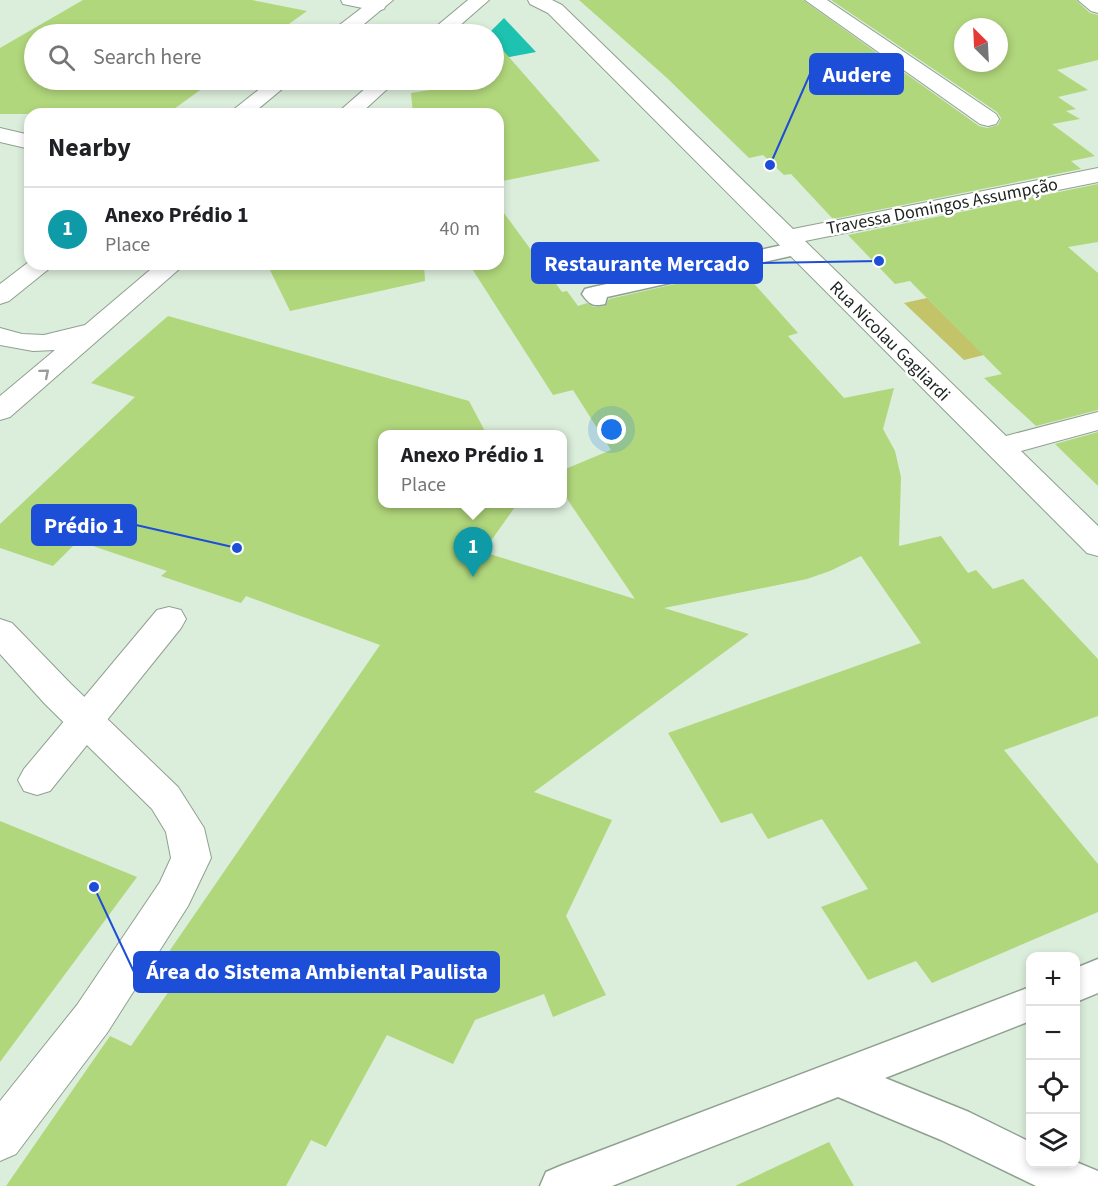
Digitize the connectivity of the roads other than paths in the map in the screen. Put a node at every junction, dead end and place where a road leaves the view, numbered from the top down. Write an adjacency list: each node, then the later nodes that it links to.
1 (350, 0): 5 (street)
2 (480, 0): 9 (street)
3 (814, 0): 14 (street)
4 (1087, 0): 7 (street)
5 (380, 3): 8 (street)
6 (550, 3): 18 (street, Rua Nicolau Gagliardi)
7 (1098, 7)
8 (353, 24)
9 (451, 24)
10 (270, 90): 12 (street)
11 (375, 90): 13 (street)
12 (247, 108)
13 (353, 108)
14 (988, 119)
15 (0, 135): 16 (street)
16 (24, 141)
17 (1098, 175): 18 (street, Travessa Domingos Assumpção)
18 (791, 243): 22 (lane); 27 (street, Rua Nicolau Gagliardi)
19 (34, 270): 21 (street)
20 (165, 270): 23 (street)
21 (0, 296)
22 (597, 299)
23 (96, 329): 24 (street); 25 (street, one-way to 23)
24 (0, 336)
25 (0, 411)
26 (1098, 421): 27 (street)
27 (998, 448): 28 (street, Rua Nicolau Gagliardi)
28 (1098, 545)
29 (169, 619): 31 (street)
30 (3, 643): 31 (street)
31 (86, 721): 32 (street); 37 (street)
32 (37, 780)
33 (1098, 976): 34 (lane)
34 (1080, 983)
35 (1026, 1006): 36 (lane)
36 (838, 1078): 38 (lane); 40 (lane)
37 (0, 1138)
38 (1026, 1161)
39 (1043, 1168): 41 (lane)
40 (560, 1186)
41 (1085, 1186)

